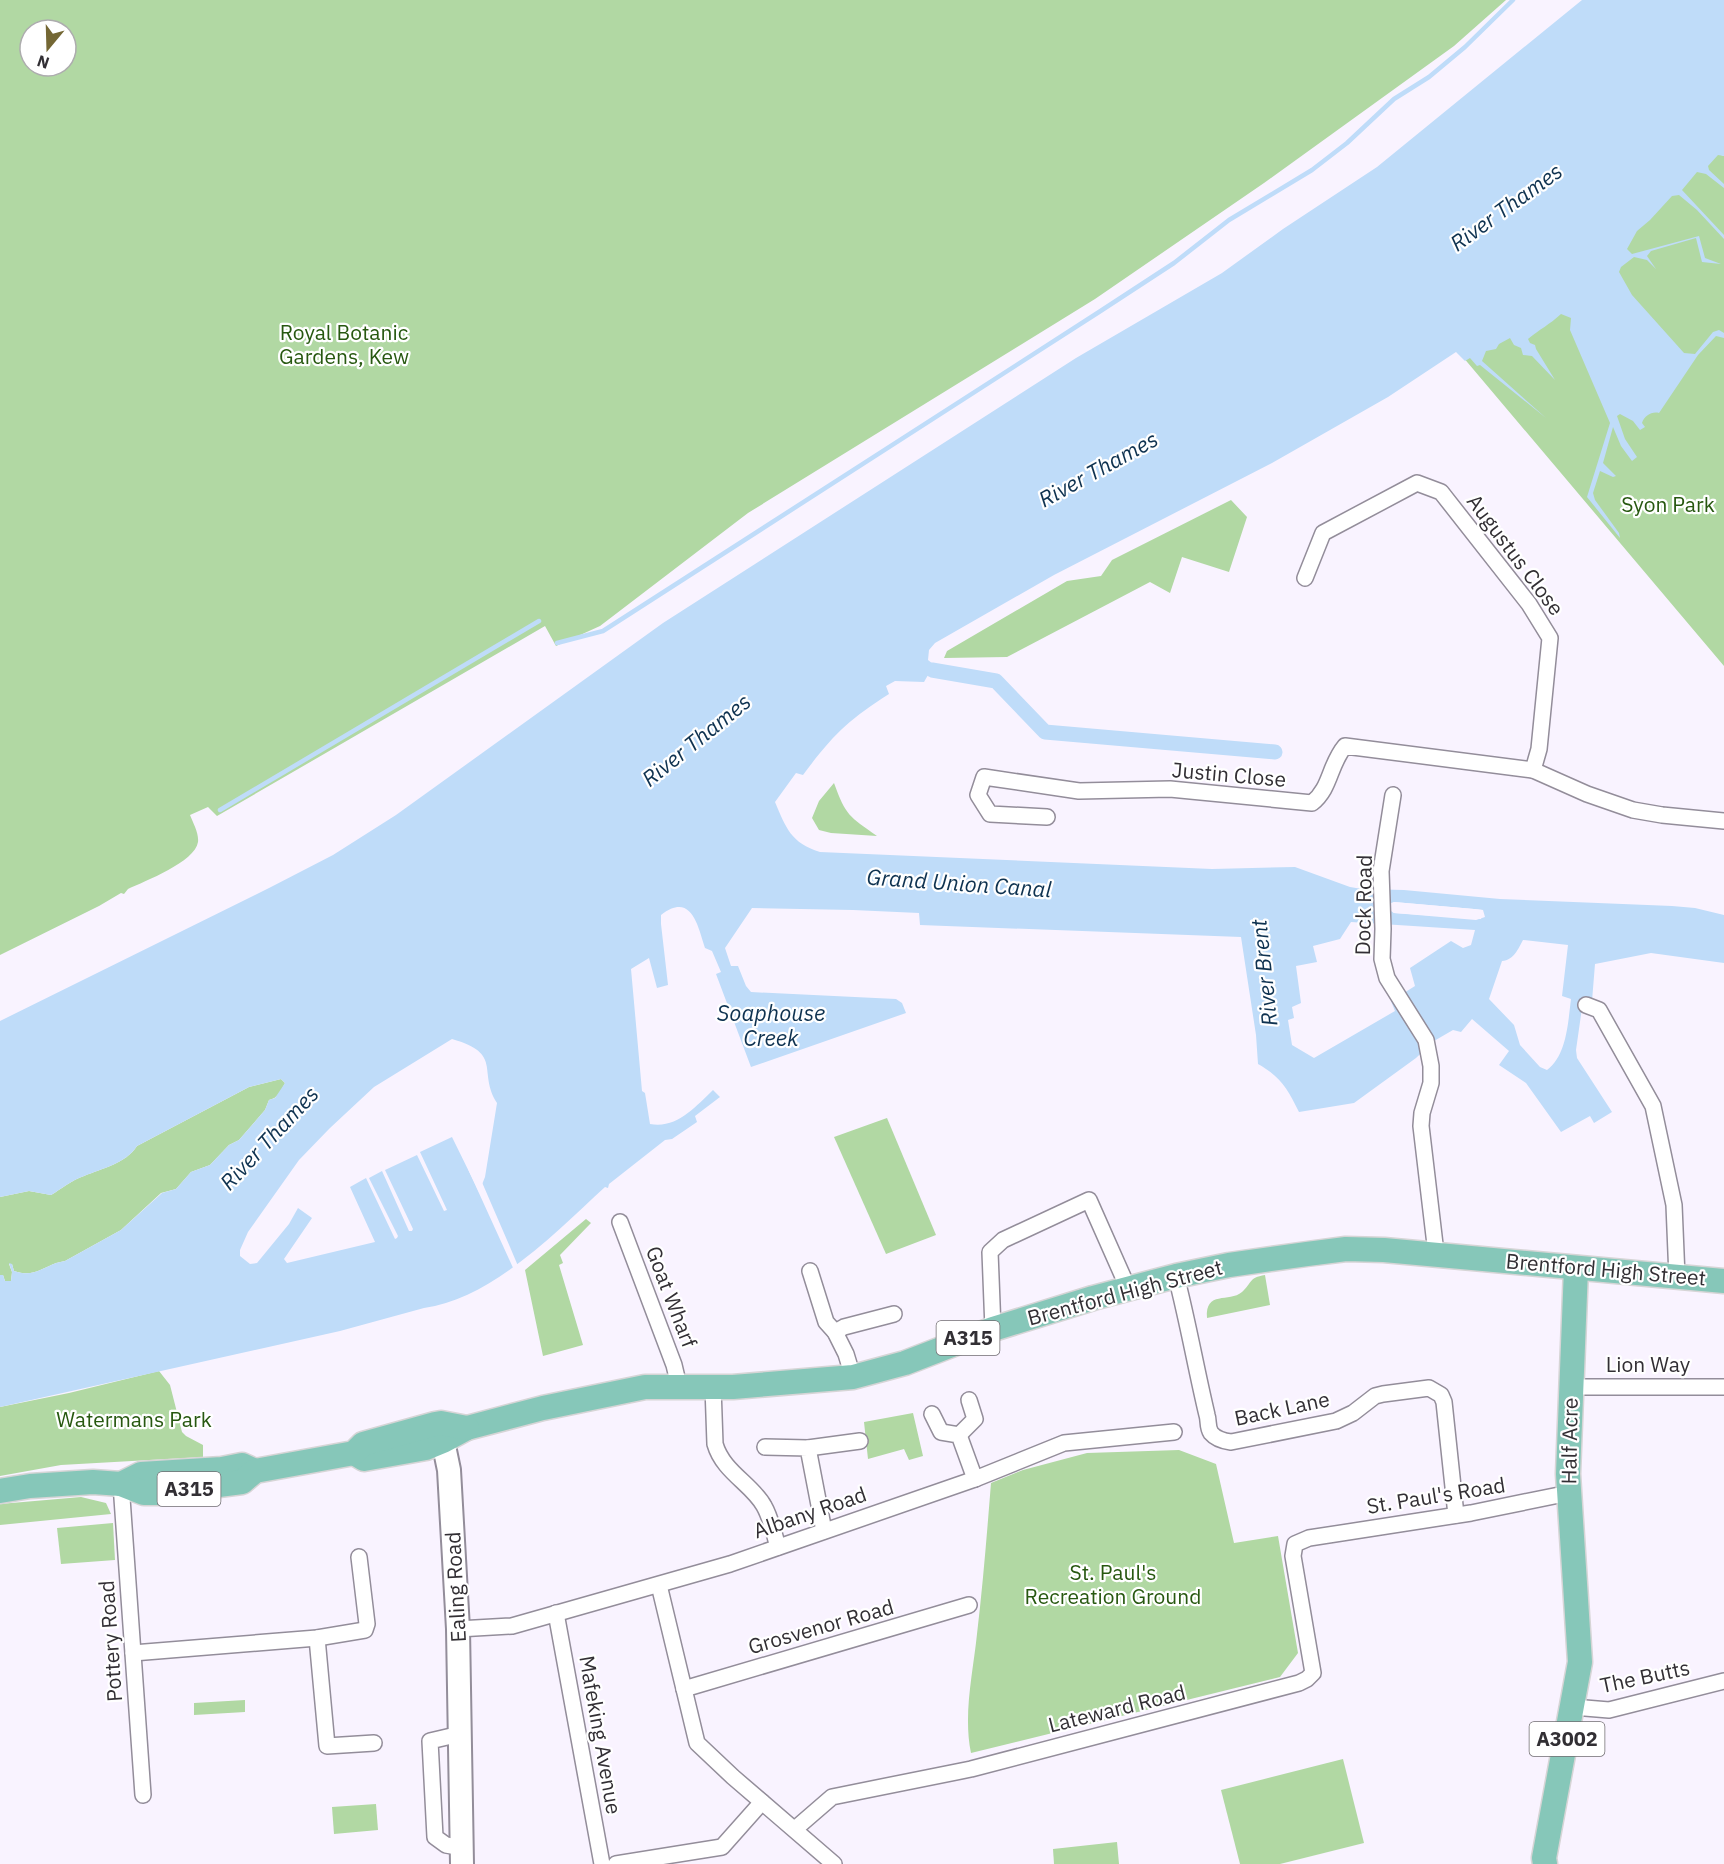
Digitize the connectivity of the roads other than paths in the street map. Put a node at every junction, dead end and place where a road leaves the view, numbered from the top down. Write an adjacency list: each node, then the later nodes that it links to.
1 (1305, 578): 2 (street, Augustus Close)
2 (1533, 770): 4 (street, Justin Close); 5 (street)
3 (1393, 795): 8 (street, Dock Road)
4 (1047, 817)
5 (1724, 821)
6 (1587, 1005): 12 (street)
7 (620, 1222): 19 (street, Goat Wharf)
8 (1436, 1253): 9 (main road, Brentford High Street / A315); 11 (main road, Brentford High Street / A315)
9 (1576, 1268): 12 (main road, Brentford High Street / A315); 21 (main road, Half Acre / A3002)
10 (810, 1271): 17 (street)
11 (1176, 1276): 14 (main road, Brentford High Street / A315); 38 (street, Back Lane)
12 (1677, 1277): 13 (main road, Brentford High Street / A315)
13 (1724, 1281)
14 (1128, 1288): 16 (main road, Brentford High Street / A315); 16 (street)
15 (894, 1314): 17 (street)
16 (993, 1329): 18 (main road, Brentford High Street / A315)
17 (835, 1332): 18 (street)
18 (854, 1377): 20 (main road, Brentford High Street / A315)
19 (679, 1386): 20 (main road, Brentford High Street / A315); 26 (main road, Brentford High Street / A315)
20 (713, 1387): 41 (street)
21 (1572, 1387): 22 (street, Lion Way); 37 (main road, Half Acre / A3002)
22 (1724, 1387)
23 (969, 1400): 28 (street)
24 (932, 1414): 28 (street)
25 (424, 1427): 26 (main road, Brentford High Street / A315); 29 (main road); 33 (main road, Brentford High Street / A315)
26 (467, 1428): 29 (main road, Brentford High Street / A315)
27 (1174, 1432): 34 (street, Albany Road)
28 (959, 1435): 34 (street)
29 (443, 1441): 33 (main road, Brentford High Street / A315); 46 (main road, Ealing Road)
30 (860, 1441): 32 (street)
31 (765, 1448): 32 (street)
32 (808, 1448): 39 (street)
33 (354, 1453): 35 (main road, Brentford High Street / A315)
34 (975, 1479): 39 (street, Albany Road)
35 (121, 1484): 36 (main road, Brentford High Street / A315); 48 (street, Pottery Road)
36 (0, 1491)
37 (1569, 1493): 38 (street, St. Paul's Road); 51 (main road, Half Acre / A3002)
38 (1456, 1515): 40 (street, St. Paul's Road)
39 (824, 1531): 41 (street, Albany Road)
40 (1309, 1538): 56 (street, Lateward Road)
41 (778, 1546): 43 (street, Albany Road)
42 (359, 1557): 47 (street)
43 (659, 1585): 45 (street, Albany Road); 50 (street)
44 (969, 1605): 50 (street, Grosvenor Road)
45 (556, 1613): 46 (street, Albany Road); 58 (street, Mafeking Avenue)
46 (459, 1629): 52 (main road, Ealing Road)
47 (317, 1638): 48 (street); 53 (street)
48 (133, 1653): 54 (street, Pottery Road)
49 (1724, 1681): 51 (street, The Butts)
50 (684, 1689): 55 (street)
51 (1573, 1707): 61 (main road, A3002)
52 (460, 1734): 57 (main road, Ealing Road); 57 (street, Ealing Road)
53 (374, 1743)
54 (143, 1795)
55 (762, 1802): 56 (street); 59 (street)
56 (795, 1829): 60 (street)
57 (462, 1856)
58 (602, 1864)
59 (615, 1864)
60 (834, 1864)
61 (1545, 1864)

